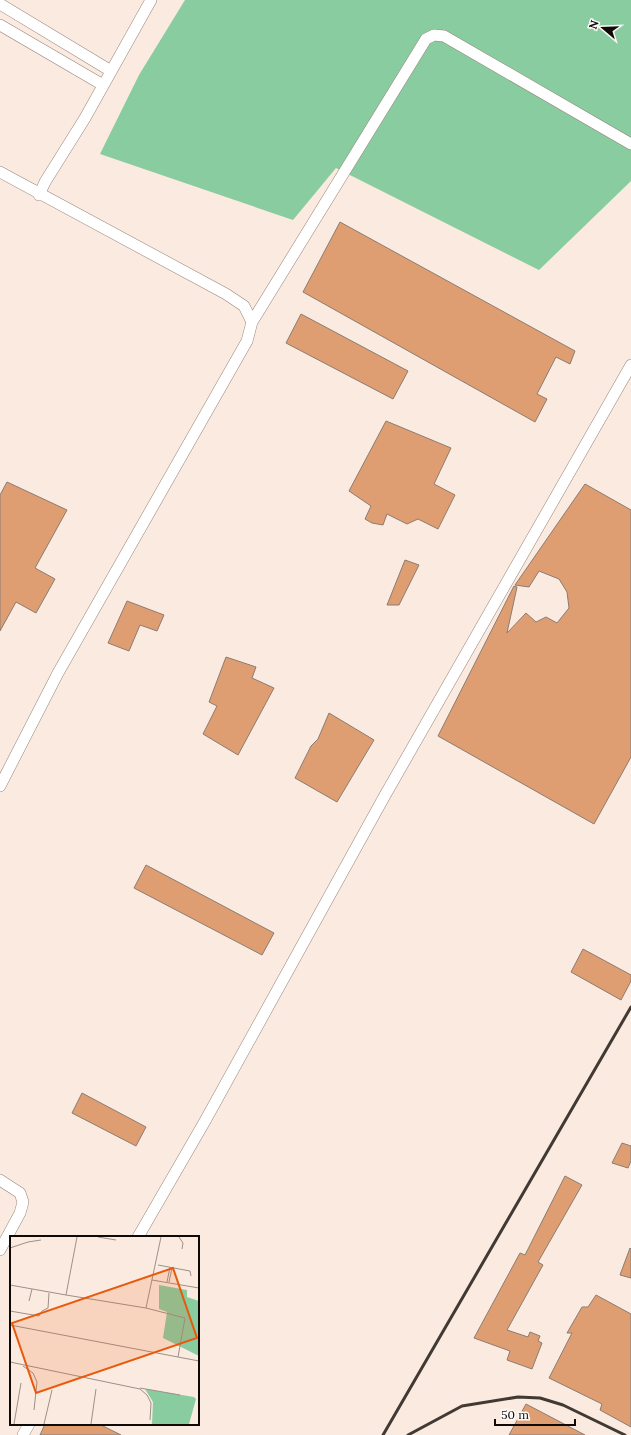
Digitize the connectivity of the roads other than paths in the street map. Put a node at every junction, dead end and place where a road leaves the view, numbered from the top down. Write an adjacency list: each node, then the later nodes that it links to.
1 (2, 0): 3 (street)
2 (151, 0): 5 (street)
3 (0, 3): 5 (street)
4 (0, 25): 6 (street)
5 (111, 71): 6 (street)
6 (103, 85): 9 (street)
7 (631, 144): 10 (street)
8 (0, 172): 9 (street)
9 (39, 194): 10 (street)
10 (252, 322): 12 (street)
11 (631, 365): 14 (street)
12 (0, 786)
13 (0, 1180): 15 (street)
14 (139, 1236)
15 (0, 1250)
16 (28, 1425): 17 (street)
17 (23, 1435)

